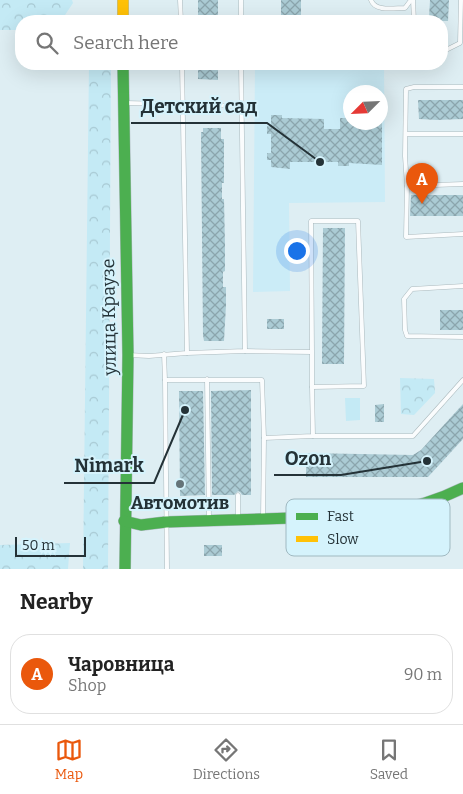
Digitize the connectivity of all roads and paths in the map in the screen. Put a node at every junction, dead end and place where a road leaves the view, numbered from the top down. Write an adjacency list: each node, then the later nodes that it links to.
1 (123, 0): 7 (main road)
2 (180, 0): 8 (lane)
3 (241, 0): 9 (lane)
4 (371, 0): 5 (lane)
5 (412, 0): 10 (lane)
6 (461, 0): 11 (lane)
7 (123, 15)
8 (181, 15)
9 (241, 15)
10 (413, 15)
11 (448, 49)
12 (123, 70): 16 (main road, улица Краузе)
13 (182, 70): 17 (lane)
14 (241, 70): 18 (lane)
15 (463, 87): 19 (lane)
16 (123, 102): 17 (lane); 30 (main road, улица Краузе)
17 (183, 105): 18 (lane); 28 (lane)
18 (242, 106): 26 (lane)
19 (406, 134): 20 (lane); 22 (lane)
20 (463, 134)
21 (463, 184): 22 (lane)
22 (407, 186): 23 (lane)
23 (463, 234)
24 (463, 286): 25 (lane)
25 (463, 337)
26 (245, 351): 27 (lane); 28 (lane)
27 (312, 352): 34 (lane); 34 (lane)
28 (187, 353): 29 (lane)
29 (164, 354): 30 (lane); 32 (lane)
30 (128, 355): 42 (main road, улица Краузе)
31 (207, 379): 32 (lane); 36 (lane); 43 (lane)
32 (166, 380): 45 (lane)
33 (463, 380): 35 (lane)
34 (312, 387): 35 (lane)
35 (313, 436): 36 (lane)
36 (264, 438): 41 (lane)
37 (463, 488): 39 (main road)
38 (238, 495): 44 (lane)
39 (438, 499)
40 (286, 519): 41 (main road)
41 (263, 520): 44 (main road)
42 (124, 521): 45 (main road); 46 (main road, улица Краузе)
43 (210, 521): 44 (main road); 45 (main road)
44 (238, 521)
45 (166, 522): 47 (lane)
46 (125, 569)
47 (167, 569)

